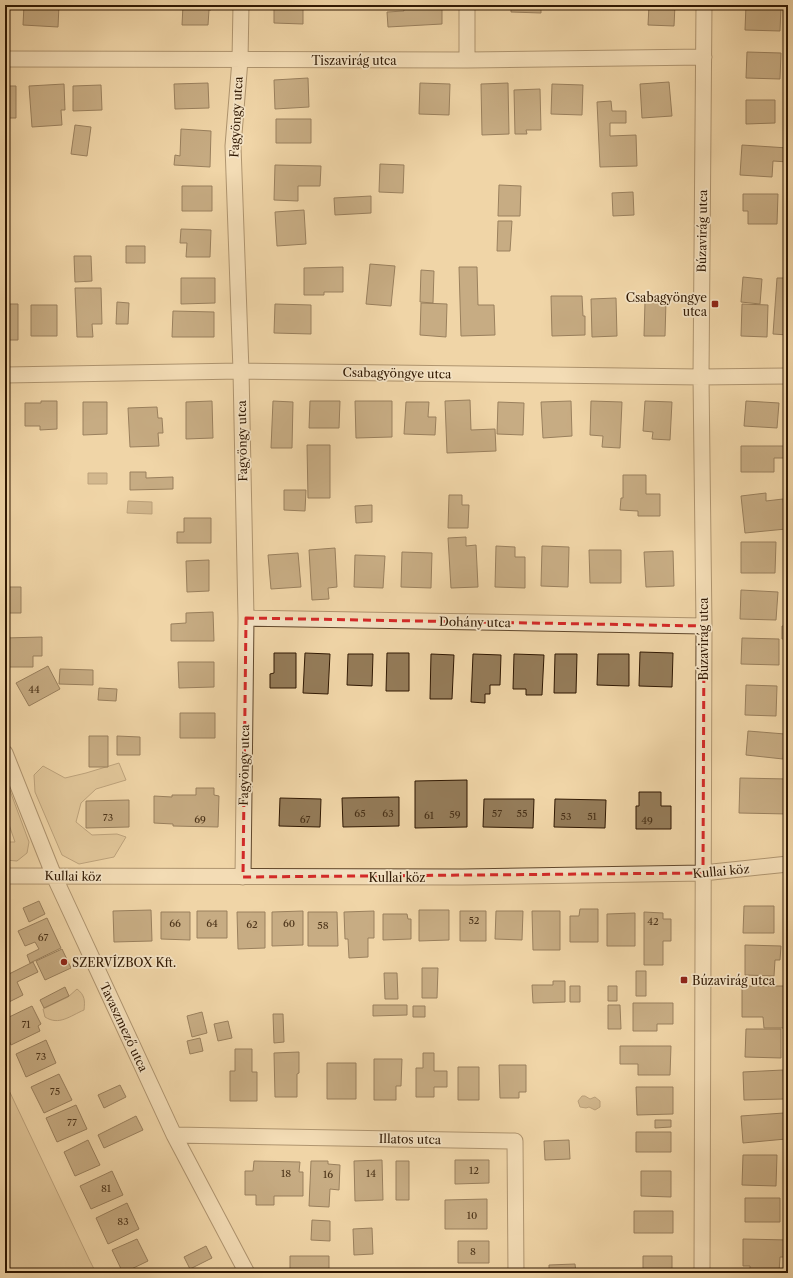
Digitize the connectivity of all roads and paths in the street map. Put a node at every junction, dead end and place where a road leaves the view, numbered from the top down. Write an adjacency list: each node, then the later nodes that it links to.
1 (241, 5): 6 (street, Fagyöngy utca)
2 (467, 5): 7 (street)
3 (704, 5): 4 (street, Búzavirág utca)
4 (704, 57): 7 (street, Tiszavirág utca); 11 (street, Búzavirág utca)
5 (5, 59): 6 (street, Tiszavirág utca)
6 (240, 60): 7 (street, Tiszavirág utca); 8 (street, Fagyöngy utca)
7 (467, 60)
8 (241, 371): 9 (street, Csabagyöngye utca); 11 (street, Csabagyöngye utca); 12 (street, Fagyöngy utca)
9 (5, 375)
10 (788, 376): 11 (street, Csabagyöngye utca)
11 (700, 377): 13 (street, Búzavirág utca)
12 (246, 618): 13 (street, Dohány utca); 19 (street, Fagyöngy utca)
13 (704, 626): 16 (street, Búzavirág utca)
14 (5, 753): 18 (street, Tavaszmező utca)
15 (788, 864): 16 (street, Kullai köz)
16 (703, 873): 19 (street, Kullai köz); 23 (street, Búzavirág utca)
17 (5, 876): 18 (street, Kullai köz)
18 (54, 876): 19 (street, Kullai köz); 20 (street, Tavaszmező utca)
19 (243, 877)
20 (174, 1135): 21 (street, Tavaszmező utca); 22 (street, Illatos utca)
21 (247, 1273)
22 (516, 1273)
23 (702, 1273)

